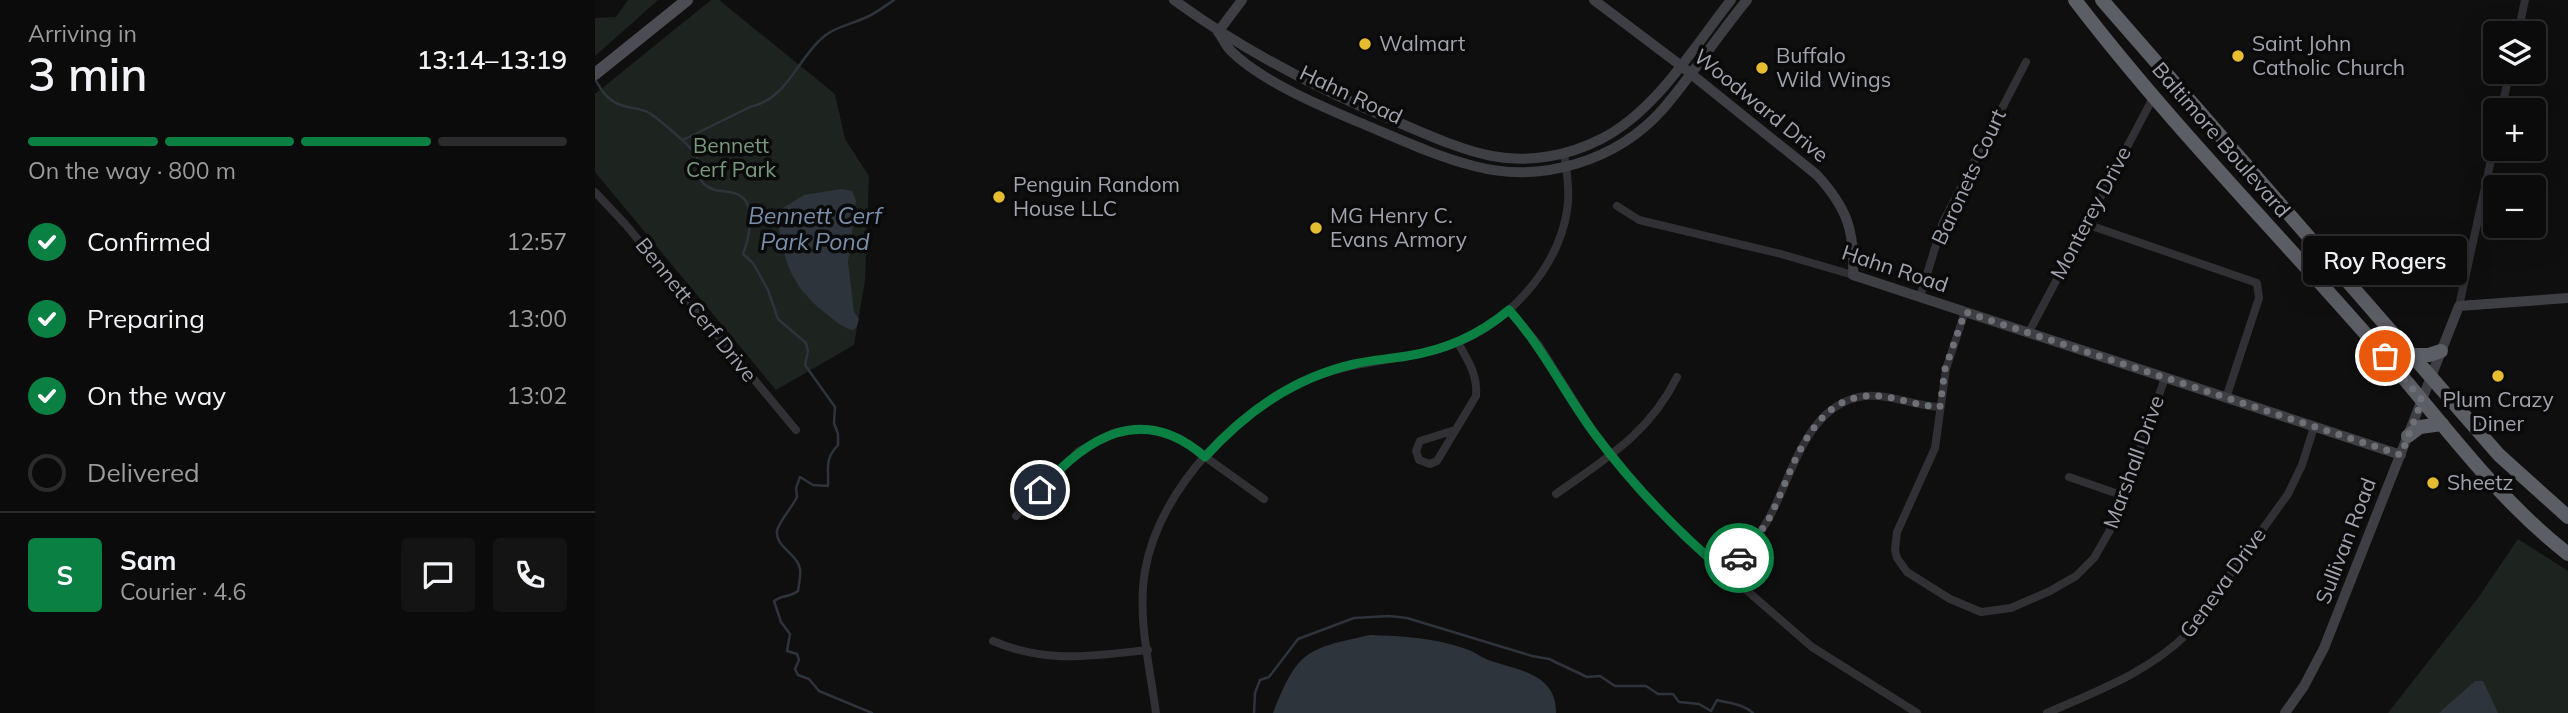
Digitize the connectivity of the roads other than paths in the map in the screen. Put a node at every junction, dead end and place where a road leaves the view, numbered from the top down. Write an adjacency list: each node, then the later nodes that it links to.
1 (687, 0): 15 (main road)
2 (1174, 0): 11 (street, Hahn Road)
3 (1242, 0): 11 (street)
4 (1594, 0): 13 (street, Woodward Drive)
5 (1731, 0): 13 (street, Hahn Road)
6 (1747, 0): 14 (street, Hahn Road)
7 (2075, 0): 16 (highway, Baltimore Boulevard)
8 (2102, 0): 32 (highway, Baltimore Boulevard)
9 (2525, 0): 10 (street)
10 (2521, 21)
11 (1219, 33): 17 (street, Hahn Road); 19 (street, Hahn Road)
12 (2026, 62): 24 (street, Baronets Court)
13 (1680, 65): 14 (street, Woodward Drive); 17 (street, Hahn Road)
14 (1691, 73): 19 (street, Hahn Road); 23 (street, Woodward Drive)
15 (595, 74)
16 (2154, 96): 22 (street, Monterey Drive); 37 (highway, Baltimore Boulevard)
17 (1564, 153): 19 (street)
18 (2491, 161): 26 (street)
19 (1566, 167): 27 (street)
20 (595, 192): 41 (street, Bennett Cerf Drive)
21 (1617, 206): 23 (street, Hahn Road)
22 (2086, 224): 29 (street, Monterey Drive); 36 (street)
23 (1853, 275): 24 (street, Hahn Road)
24 (1920, 297): 28 (street, Hahn Road)
25 (2568, 298): 26 (street)
26 (2459, 306): 31 (street, Sullivan Road)
27 (1509, 310): 30 (street); 44 (street)
28 (1965, 312): 29 (street, Hahn Road); 38 (street, Marshall Drive)
29 (2029, 332): 35 (street, Hahn Road)
30 (1458, 343): 42 (street); 46 (street)
31 (2441, 351): 32 (highway); 34 (street, Sullivan Road)
32 (2412, 355): 34 (highway, Baltimore Boulevard)
33 (1677, 377): 44 (street)
34 (2431, 377): 37 (street, Sullivan Road); 52 (highway, Baltimore Boulevard)
35 (2165, 378): 36 (street, Hahn Road); 49 (street, Marshall Drive)
36 (2226, 398): 40 (street, Hahn Road)
37 (2422, 400): 39 (highway, Baltimore Boulevard); 43 (street, Sullivan Road)
38 (1940, 407): 49 (street, Marshall Drive); 54 (street)
39 (2442, 424): 43 (highway); 53 (highway, Baltimore Boulevard)
40 (2314, 427): 45 (street, Hahn Road); 59 (street, Geneva Drive)
41 (796, 430)
42 (1455, 430): 42 (street)
43 (2408, 436): 45 (street, Sullivan Road)
44 (1611, 455): 48 (street); 54 (street)
45 (2401, 455): 60 (street, Sullivan Road)
46 (1205, 457): 50 (street); 51 (street); 56 (street)
47 (2069, 477): 49 (street)
48 (1556, 494)
49 (2124, 496)
50 (1264, 499)
51 (1016, 516)
52 (2568, 517)
53 (2568, 554)
54 (1726, 573): 58 (street)
55 (993, 641): 56 (street)
56 (1148, 650): 57 (street)
57 (1156, 713)
58 (1917, 713)
59 (2047, 713)
60 (2285, 713)

